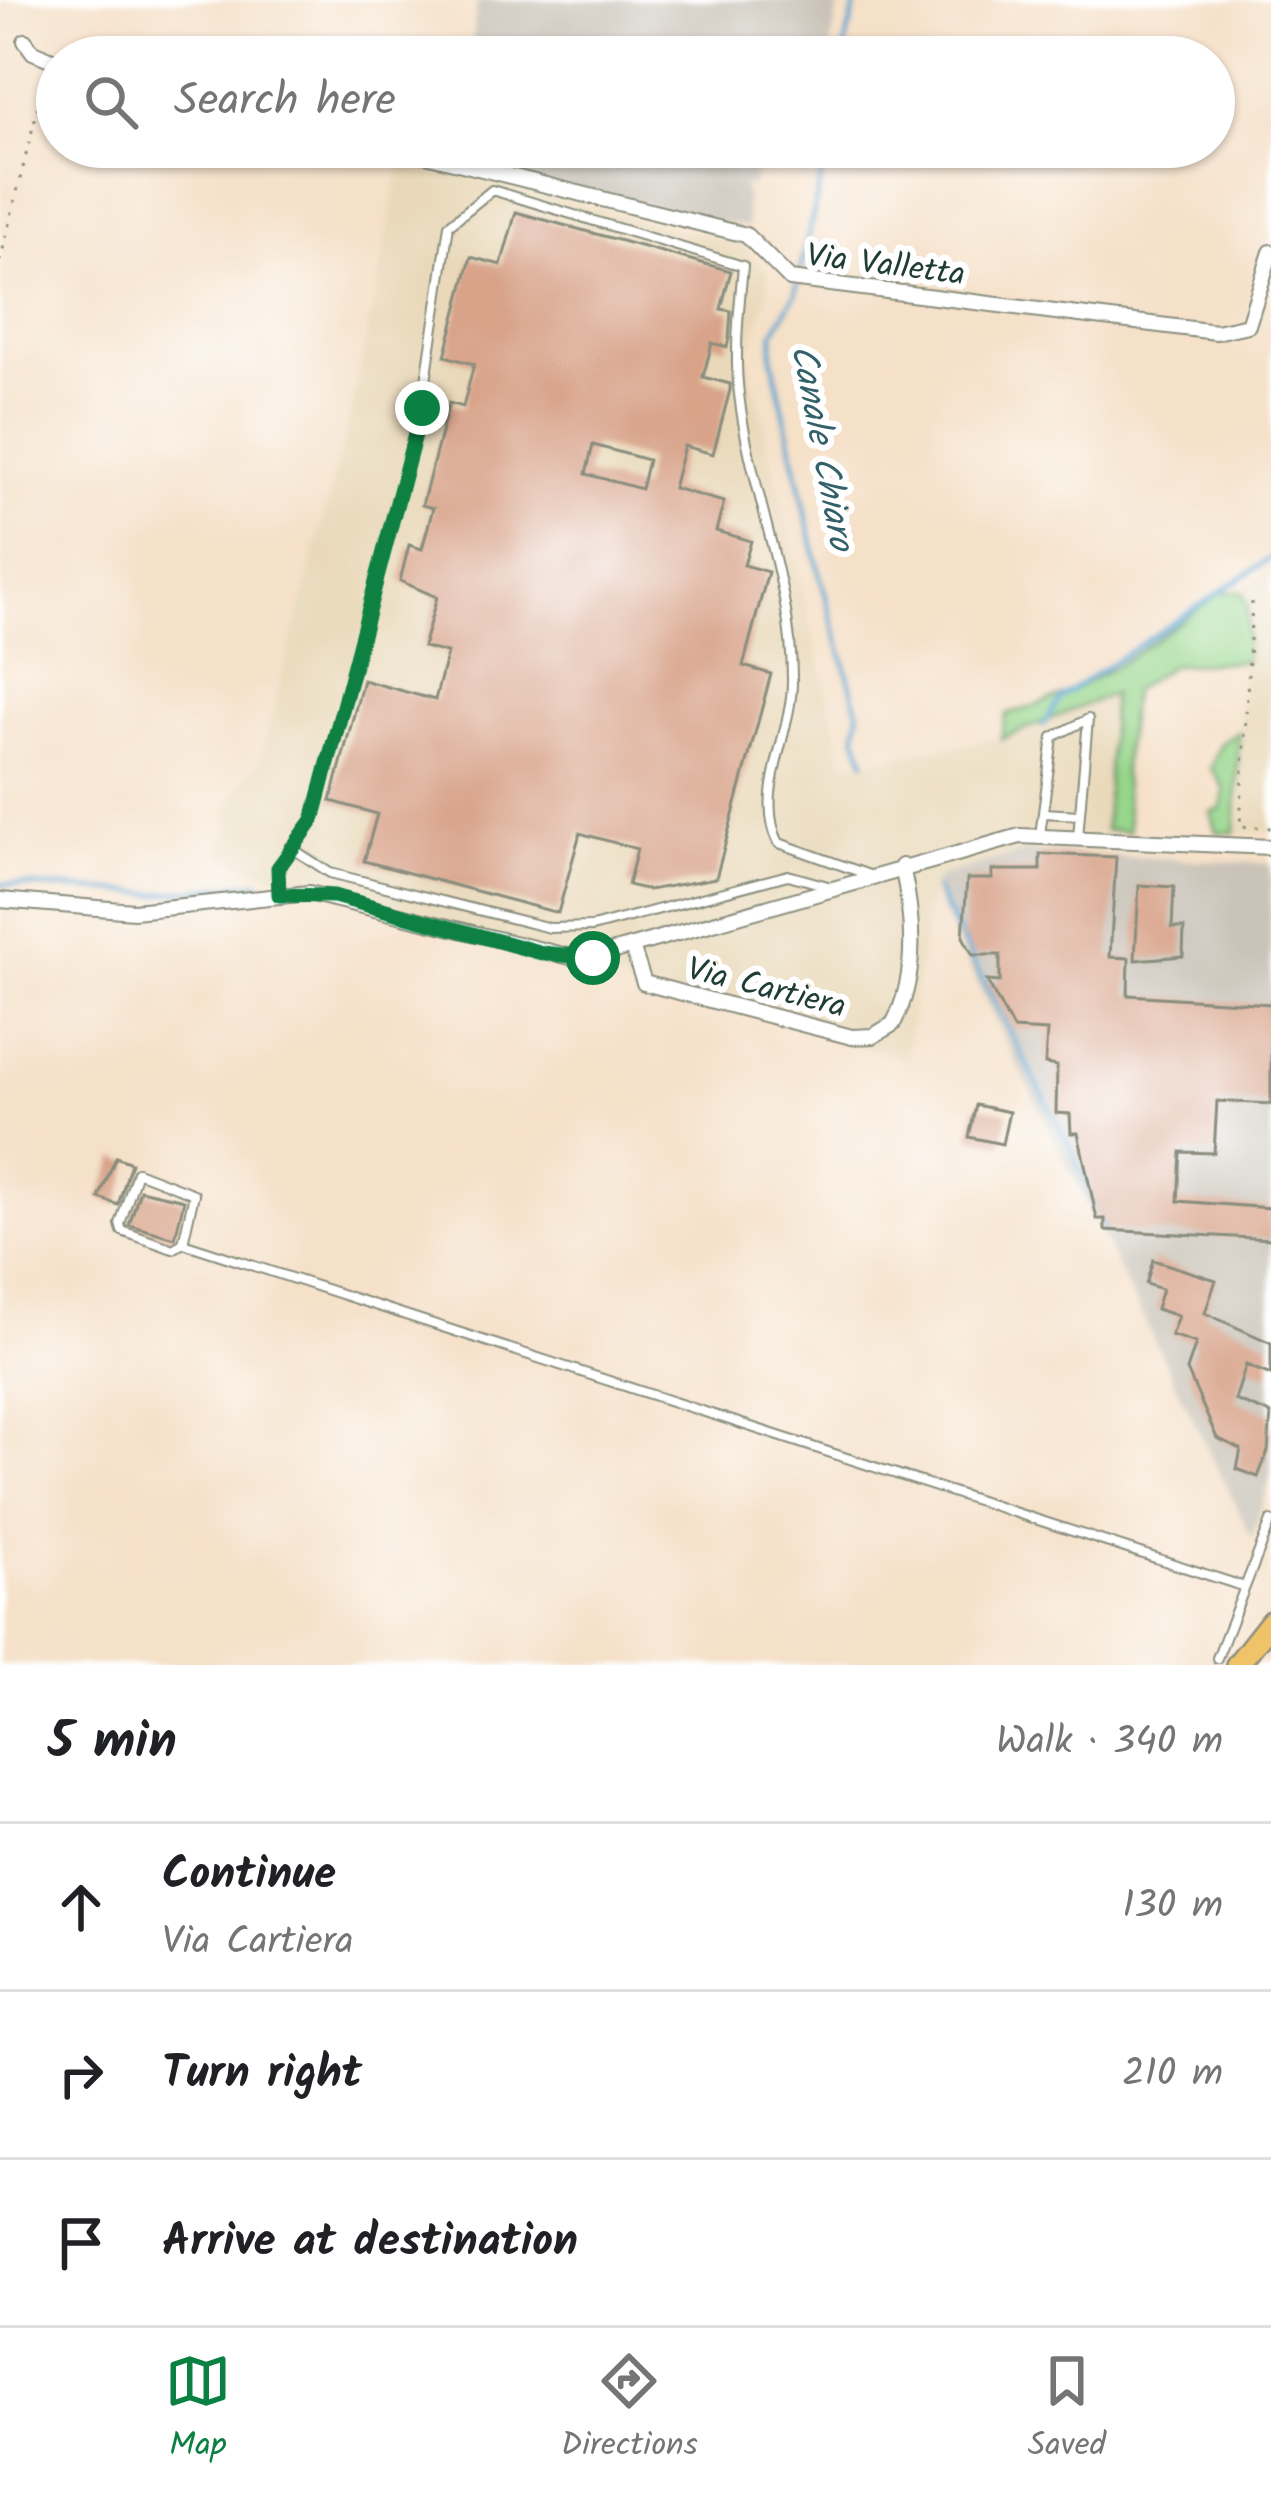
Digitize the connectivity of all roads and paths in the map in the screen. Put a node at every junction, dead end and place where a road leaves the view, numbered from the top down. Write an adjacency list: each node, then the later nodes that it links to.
1 (26, 40): 2 (street)
2 (36, 48)
3 (36, 123): 6 (path)
4 (478, 168): 5 (street, Via Valletta)
5 (1271, 252)
6 (0, 261)
7 (1252, 602): 10 (path)
8 (1043, 813): 9 (lane); 9 (lane); 11 (lane)
9 (1080, 814): 12 (lane)
10 (1271, 828)
11 (1040, 835): 12 (street, Via Cartiera); 15 (street, Via Cartiera)
12 (1078, 837): 14 (street, Via Cartiera)
13 (290, 847): 16 (lane); 17 (lane); 18 (lane)
14 (1271, 847)
15 (902, 866): 16 (street, Via Cartiera); 20 (street, Via Cartiera)
16 (869, 875): 17 (street, Via Cartiera)
17 (836, 888): 20 (street, Via Cartiera)
18 (279, 895): 19 (street, Via Cartiera); 20 (street, Via Cartiera)
19 (0, 900)
20 (632, 947)
21 (183, 1244): 21 (lane); 23 (lane)
22 (1271, 1521): 23 (lane)
23 (1245, 1586): 25 (lane)
24 (1271, 1622): 25 (main road)
25 (1227, 1662)

